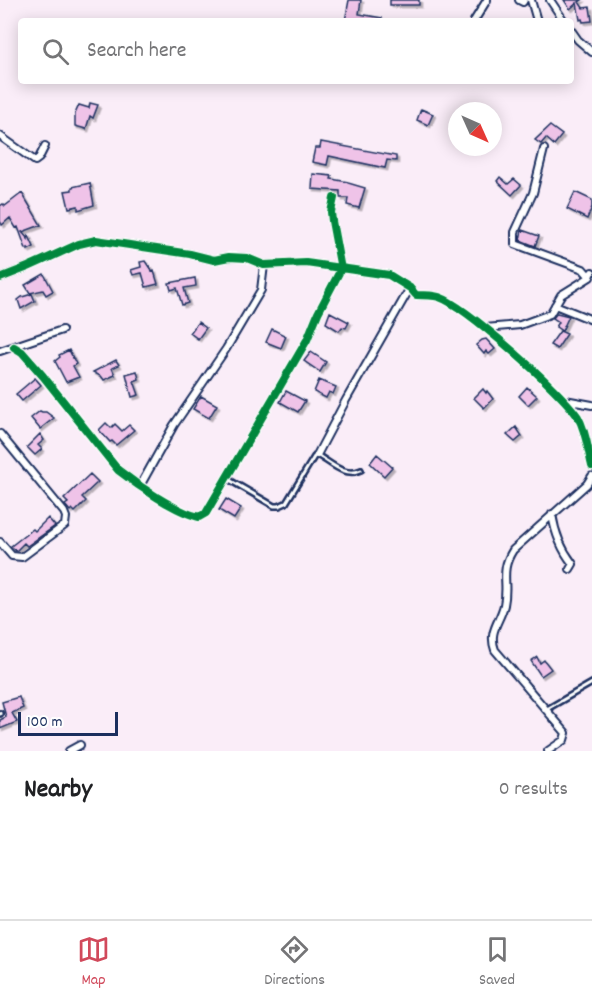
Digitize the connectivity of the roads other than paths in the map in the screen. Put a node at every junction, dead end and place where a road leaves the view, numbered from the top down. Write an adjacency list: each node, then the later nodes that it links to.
1 (487, 0): 4 (street)
2 (531, 0): 5 (street)
3 (550, 0): 6 (street)
4 (476, 18)
5 (536, 18)
6 (562, 18)
7 (574, 34): 8 (street)
8 (592, 52)
9 (0, 136): 10 (street)
10 (45, 146)
11 (544, 149): 15 (street)
12 (334, 198): 14 (street)
13 (264, 265): 14 (street); 16 (street); 32 (street)
14 (341, 268): 17 (street); 31 (street)
15 (591, 274): 18 (street)
16 (0, 278)
17 (410, 288): 20 (street); 27 (street)
18 (555, 305): 19 (street); 20 (street)
19 (592, 320)
20 (485, 328): 24 (street)
21 (62, 330): 22 (street)
22 (14, 346): 23 (street); 32 (street)
23 (0, 351)
24 (564, 400): 25 (street); 28 (street)
25 (592, 405)
26 (0, 434): 34 (street)
27 (317, 455): 29 (lane); 31 (lane)
28 (592, 466)
29 (361, 470)
30 (592, 476): 33 (street)
31 (225, 478): 32 (street)
32 (141, 486)
33 (552, 514): 35 (street); 37 (street)
34 (0, 542)
35 (570, 570)
36 (592, 683): 37 (lane)
37 (546, 710): 40 (street)
38 (80, 745): 39 (street)
39 (69, 751)
40 (548, 751)

